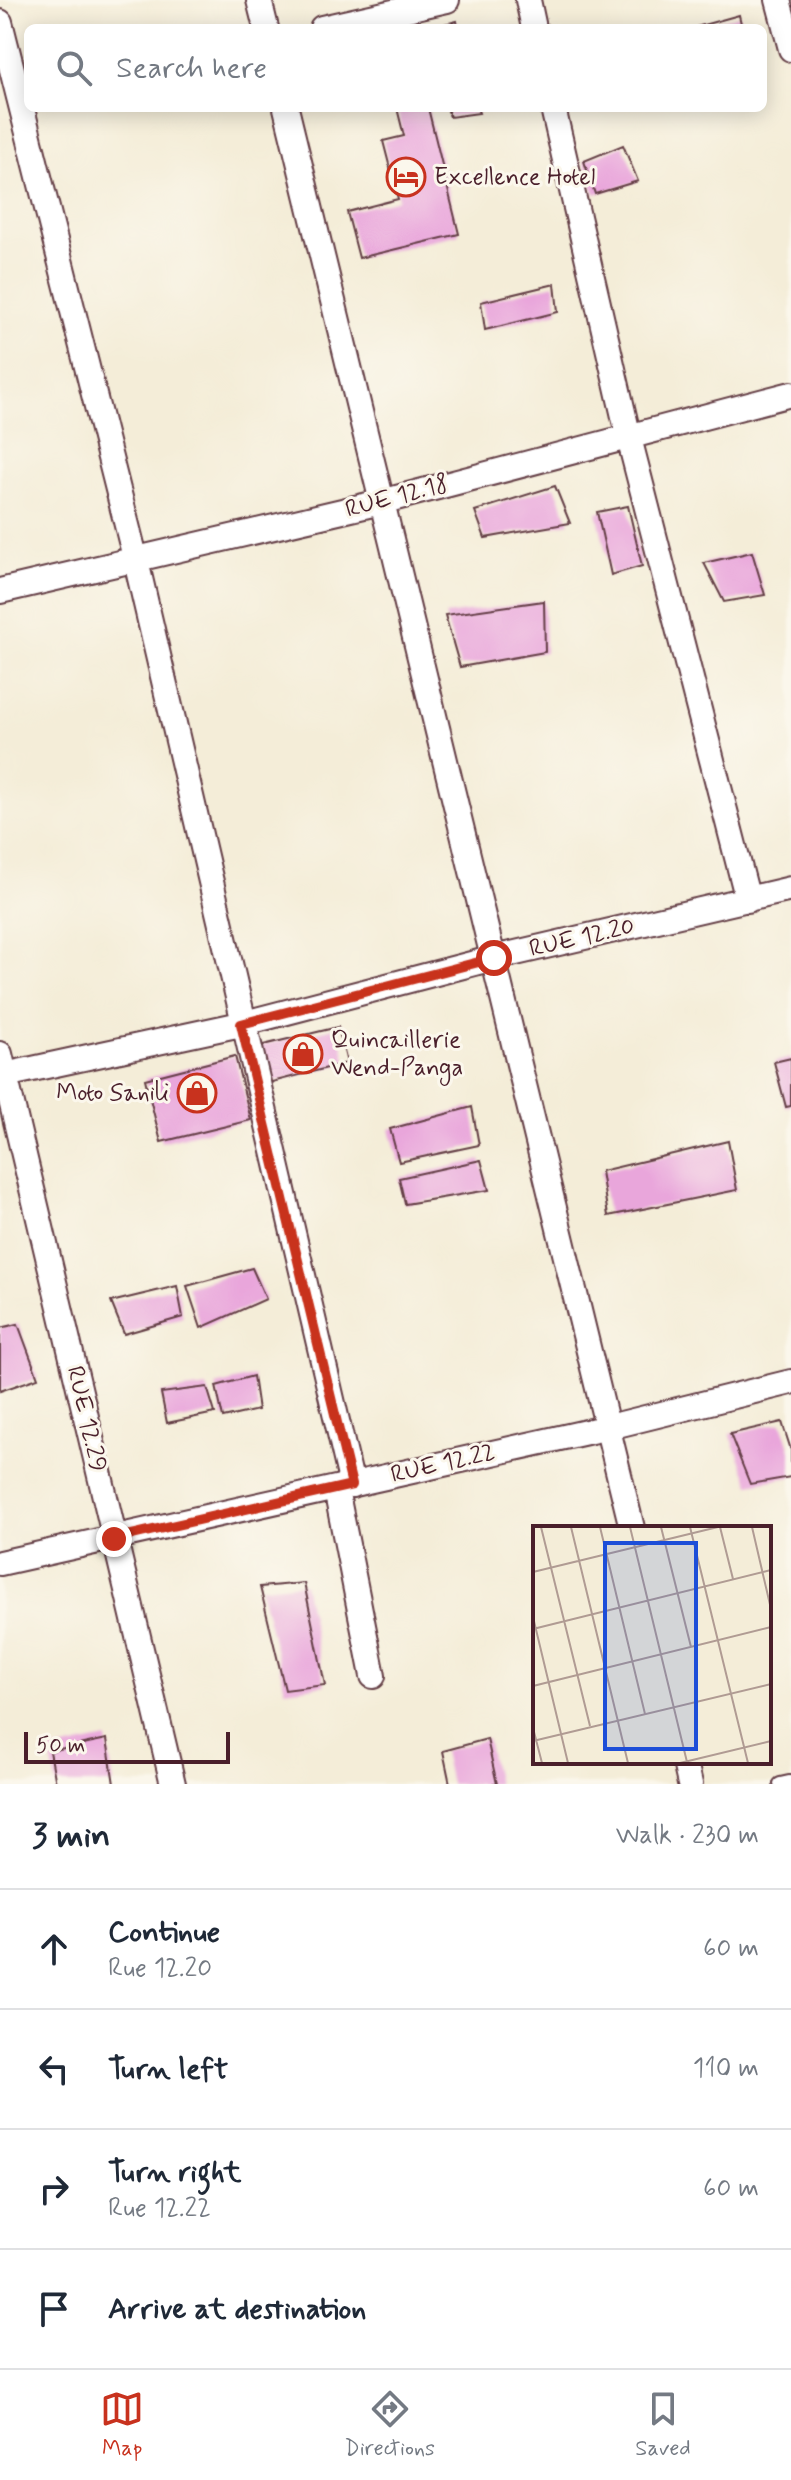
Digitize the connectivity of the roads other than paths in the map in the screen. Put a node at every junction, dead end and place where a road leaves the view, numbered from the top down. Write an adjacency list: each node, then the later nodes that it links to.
1 (259, 0): 6 (street)
2 (447, 0): 7 (street)
3 (528, 0): 8 (street)
4 (778, 0): 9 (street)
5 (0, 22): 10 (street)
6 (265, 24)
7 (340, 24)
8 (533, 24)
9 (791, 49)
10 (16, 98): 16 (street)
11 (287, 112): 15 (street)
12 (554, 112): 14 (street)
13 (791, 394): 14 (street, RUE 12.18)
14 (628, 434): 15 (street, RUE 12.18); 19 (street)
15 (381, 502): 16 (street, RUE 12.18); 20 (street)
16 (136, 561): 17 (street, RUE 12.18); 21 (street)
17 (0, 591)
18 (791, 889): 19 (street, RUE 12.20)
19 (748, 900): 20 (street, RUE 12.20)
20 (494, 958): 21 (street, RUE 12.20); 24 (street)
21 (241, 1024): 22 (street, RUE 12.20); 25 (street)
22 (2, 1068): 27 (street, RUE 12.29)
23 (791, 1382): 24 (street, RUE 12.22)
24 (609, 1427): 25 (street, RUE 12.22); 26 (street)
25 (344, 1487): 27 (street, RUE 12.22); 29 (street)
26 (632, 1526)
27 (114, 1539): 28 (street, RUE 12.22); 31 (street, RUE 12.29)
28 (0, 1563)
29 (373, 1676)
30 (685, 1764): 32 (street)
31 (173, 1784)
32 (690, 1784)

